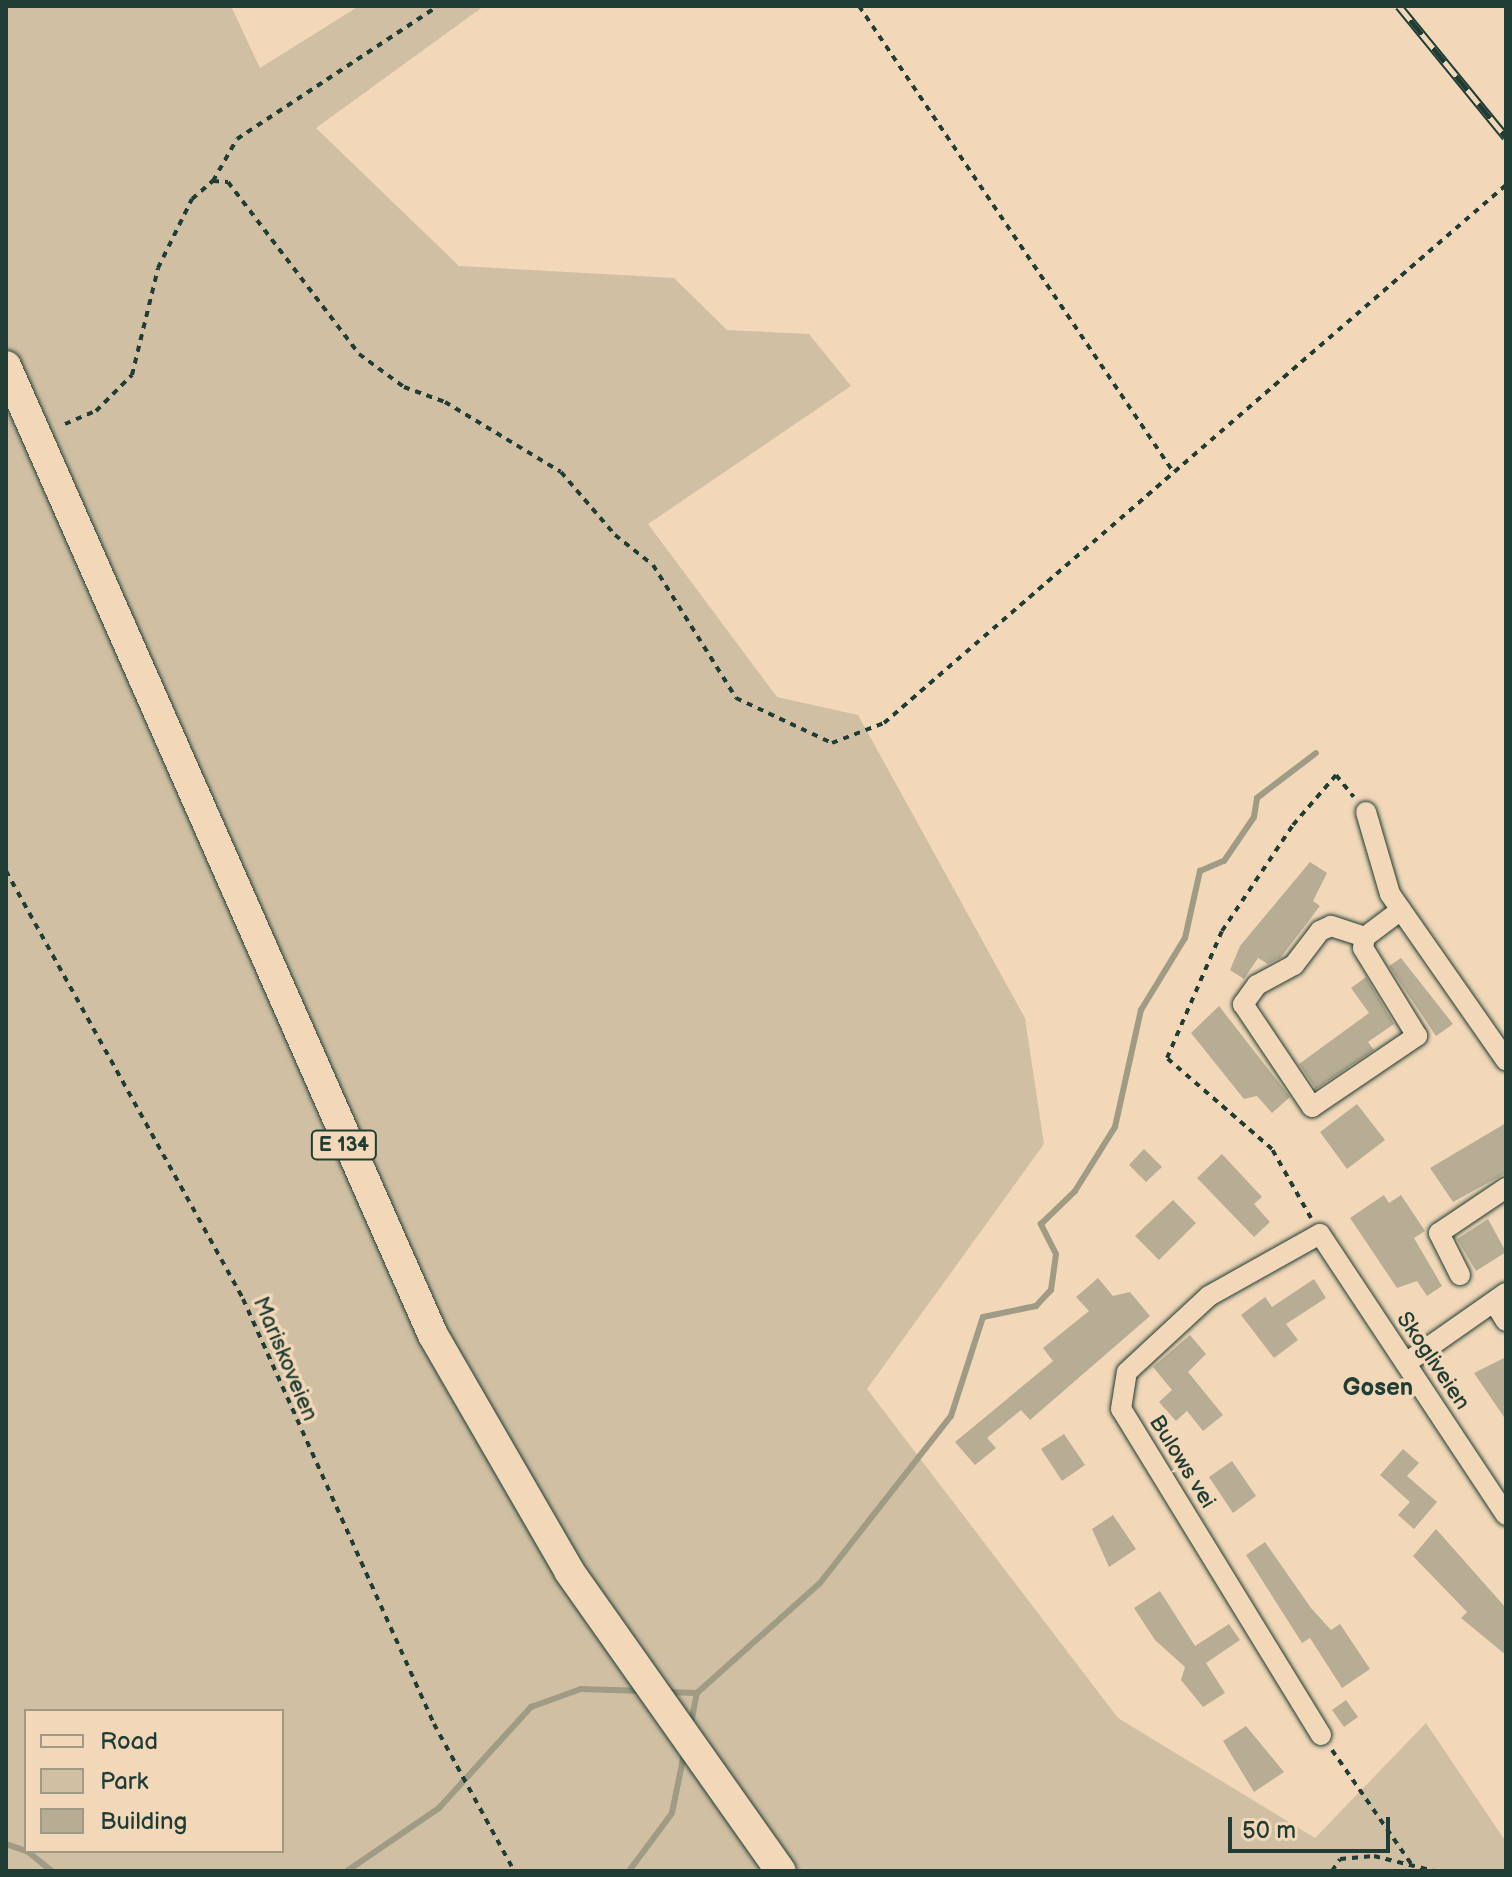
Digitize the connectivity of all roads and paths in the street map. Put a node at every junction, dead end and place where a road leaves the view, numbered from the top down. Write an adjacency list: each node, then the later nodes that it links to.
1 (438, 6): 3 (path)
2 (859, 6): 8 (path)
3 (213, 181): 7 (path); 8 (path)
4 (1506, 185): 8 (path)
5 (6, 366): 25 (highway, E 134)
6 (6, 404): 24 (highway, E 134)
7 (65, 424)
8 (1174, 473)
9 (1366, 812): 11 (street)
10 (6, 871): 23 (path, Mariskoveien)
11 (1401, 910): 12 (street); 13 (street)
12 (1365, 937): 12 (street)
13 (1506, 1060)
14 (1506, 1188): 16 (street)
15 (1320, 1234): 19 (street, Skogliveien); 21 (street, Bulows vei)
16 (1460, 1275)
17 (1500, 1298): 18 (street); 19 (street)
18 (1506, 1321)
19 (1406, 1363): 20 (street, Skogliveien)
20 (1506, 1515)
21 (1321, 1735): 22 (path)
22 (1412, 1865): 26 (path); 27 (path)
23 (514, 1871)
24 (761, 1871)
25 (781, 1871)
26 (1332, 1871)
27 (1434, 1871)

